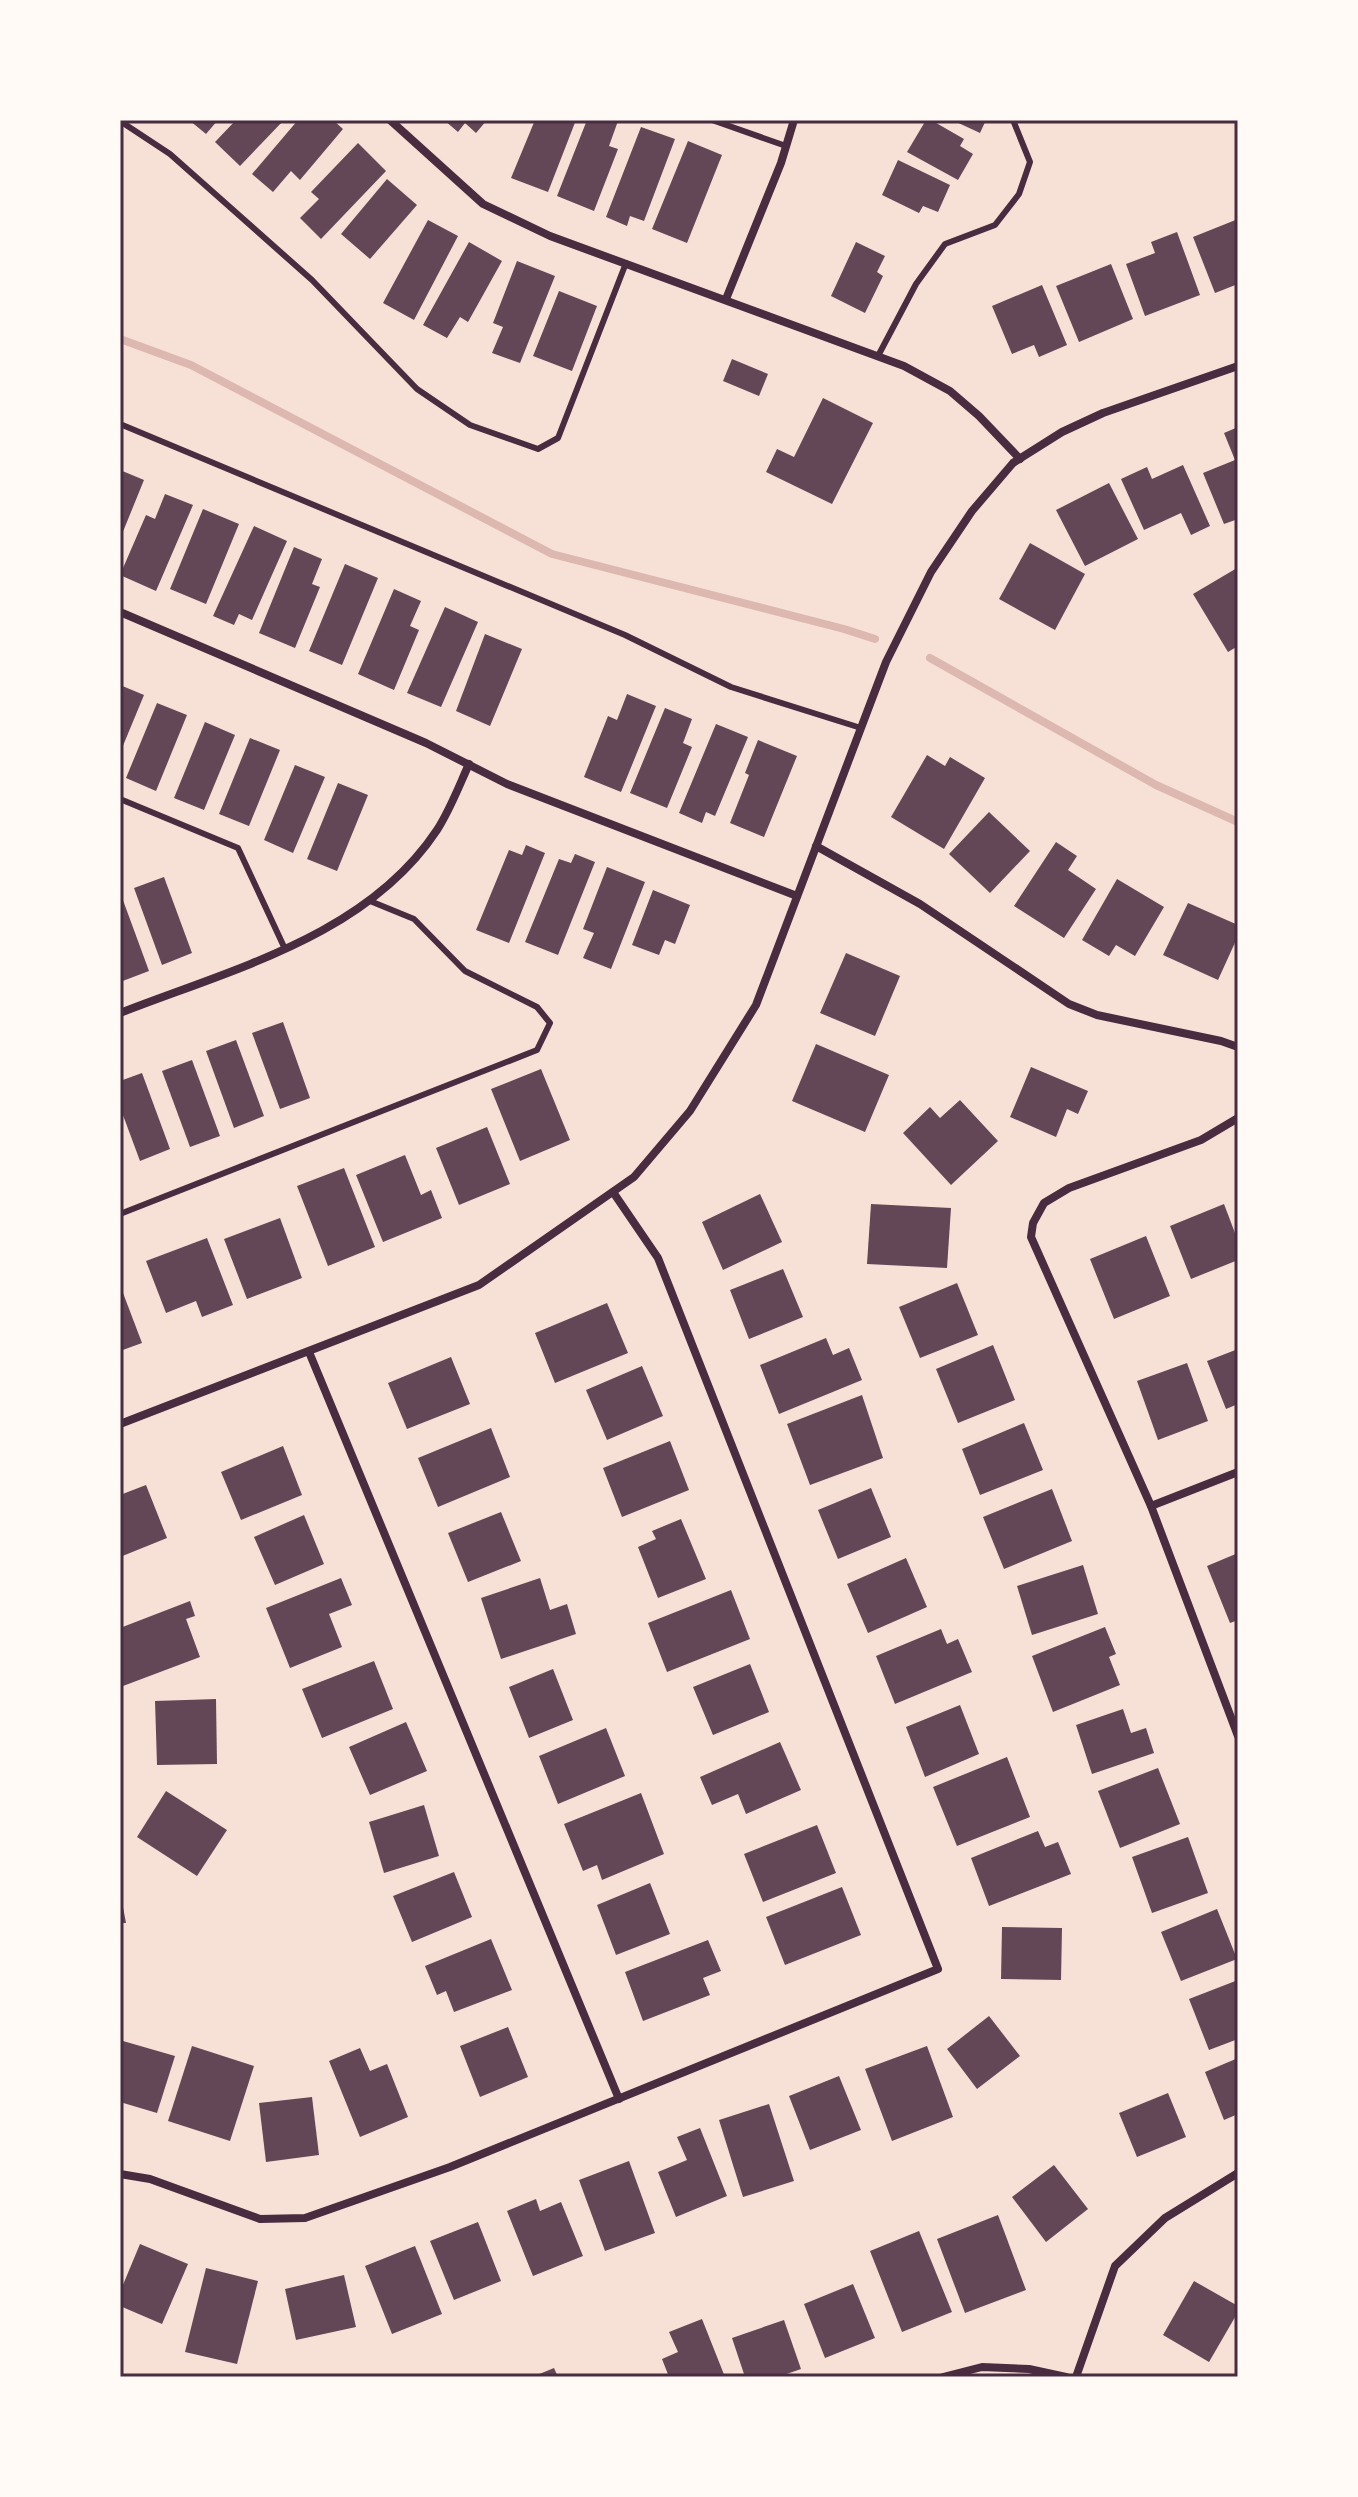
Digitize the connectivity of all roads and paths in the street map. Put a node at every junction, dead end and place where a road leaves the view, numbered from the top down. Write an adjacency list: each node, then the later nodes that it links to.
1 (390, 120): 7 (street)
2 (712, 120): 6 (lane)
3 (794, 120): 6 (street)
4 (1013, 120): 9 (lane)
5 (120, 121): 7 (lane)
6 (786, 146): 8 (street)
7 (626, 263): 8 (street)
8 (726, 299): 9 (street)
9 (878, 356): 12 (street)
10 (1238, 366): 12 (street)
11 (120, 424): 14 (lane)
12 (1020, 459): 14 (street)
13 (120, 612): 15 (street)
14 (861, 728): 17 (street)
15 (469, 764): 18 (street); 19 (street)
16 (120, 799): 20 (lane)
17 (816, 846): 18 (street); 22 (street)
18 (797, 896): 24 (street)
19 (370, 901): 20 (street); 25 (lane)
20 (285, 949): 21 (street)
21 (120, 1013)
22 (1238, 1047)
23 (1238, 1118): 29 (street)
24 (613, 1192): 26 (street); 31 (street)
25 (120, 1214)
26 (309, 1352): 27 (street); 31 (street)
27 (120, 1424)
28 (1238, 1472): 29 (street)
29 (1151, 1506): 30 (street)
30 (1238, 1736)
31 (619, 2099): 33 (street)
32 (1238, 2173): 36 (street)
33 (120, 2174)
34 (943, 2377): 35 (street)
35 (1066, 2377)
36 (1076, 2377)

